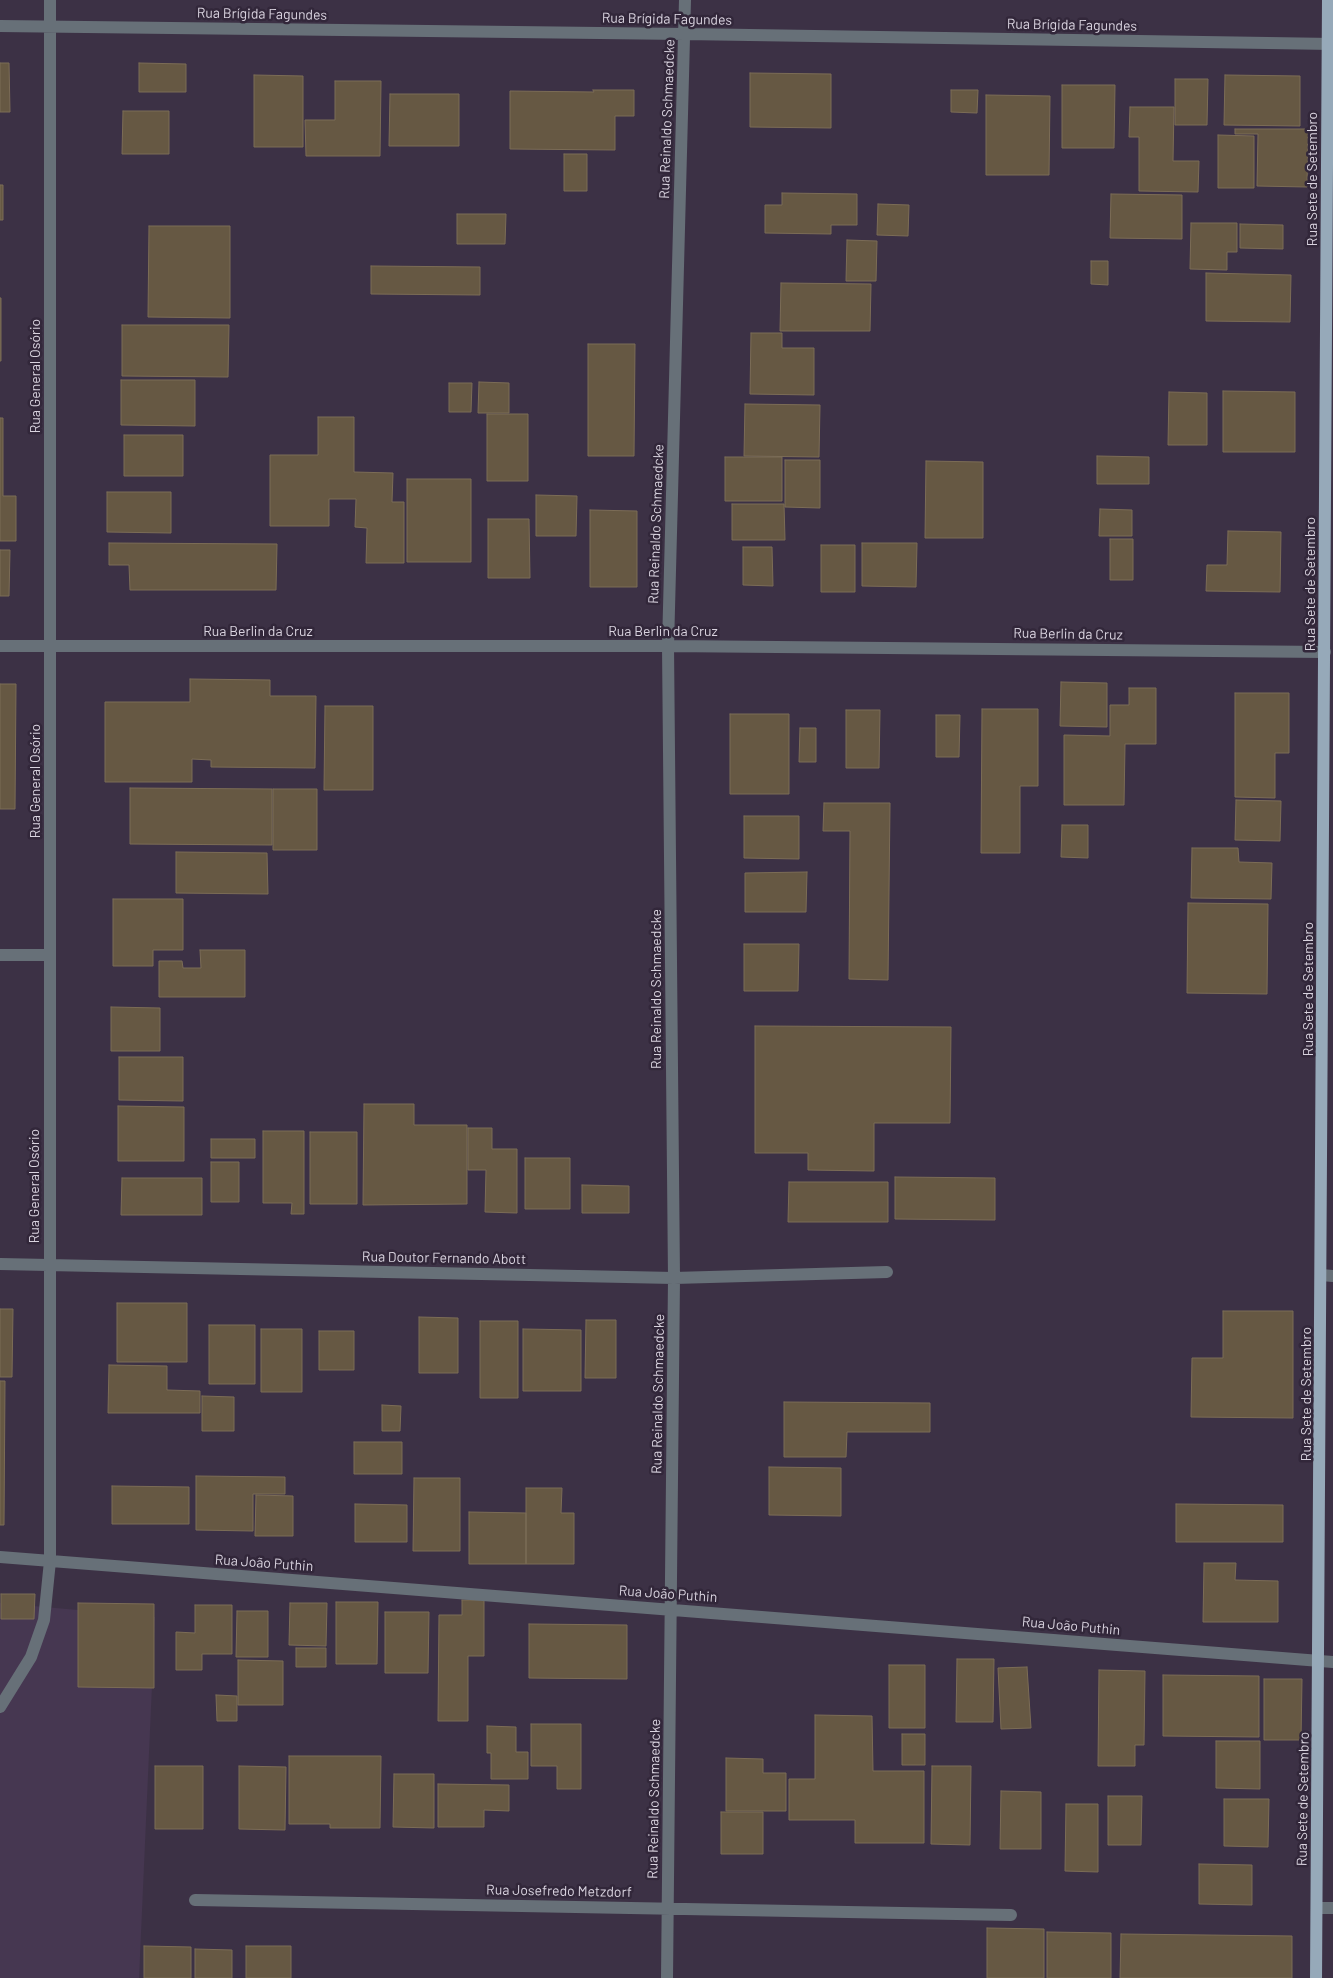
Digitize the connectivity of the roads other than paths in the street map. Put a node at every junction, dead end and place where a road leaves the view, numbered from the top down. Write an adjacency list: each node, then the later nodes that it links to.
1 (50, 0): 5 (street, Rua General Osório)
2 (684, 0): 6 (street, Rua Reinaldo Schmaedcke)
3 (1328, 0): 7 (main road, Rua Sete de Setembro)
4 (0, 26): 5 (street, Rua Brígida Fagundes)
5 (50, 26): 6 (street, Rua Brígida Fagundes); 9 (street, Rua General Osório)
6 (685, 34): 7 (street, Rua Brígida Fagundes); 10 (street, Rua Reinaldo Schmaedcke)
7 (1330, 44): 11 (main road, Rua Sete de Setembro)
8 (0, 646): 9 (street, Rua Berlin da Cruz)
9 (50, 646): 10 (street, Rua Berlin da Cruz); 13 (street, Rua General Osório)
10 (668, 646): 11 (street, Rua Berlin da Cruz); 19 (street, Rua Reinaldo Schmaedcke)
11 (1325, 652): 14 (main road, Rua Sete de Setembro)
12 (0, 954): 13 (street)
13 (50, 955): 16 (street, Rua General Osório)
14 (1328, 1011): 18 (main road, Rua Sete de Setembro)
15 (0, 1264): 16 (street, Rua Doutor Fernando Abott)
16 (49, 1264): 19 (street, Rua Doutor Fernando Abott); 21 (street, Rua General Osório)
17 (887, 1272): 19 (street, Rua Doutor Fernando Abott)
18 (1327, 1276): 23 (main road, Rua Sete de Setembro)
19 (674, 1278): 22 (street, Rua Reinaldo Schmaedcke)
20 (0, 1557): 21 (street, Rua João Puthin)
21 (50, 1561): 22 (street, Rua João Puthin); 25 (street, Rua General Osório)
22 (671, 1610): 23 (street, Rua João Puthin); 27 (street, Rua Reinaldo Schmaedcke)
23 (1319, 1661): 24 (street, Rua João Puthin); 28 (main road, Rua Sete de Setembro)
24 (1333, 1662)
25 (0, 1707)
26 (195, 1900): 27 (street, Rua Josefredo Metzdorf)
27 (668, 1908): 30 (street, Rua Josefredo Metzdorf); 31 (street, Rua Reinaldo Schmaedcke)
28 (1317, 1908): 29 (street); 32 (main road, Rua Sete de Setembro)
29 (1333, 1908)
30 (1011, 1915)
31 (667, 1978)
32 (1316, 1978)

